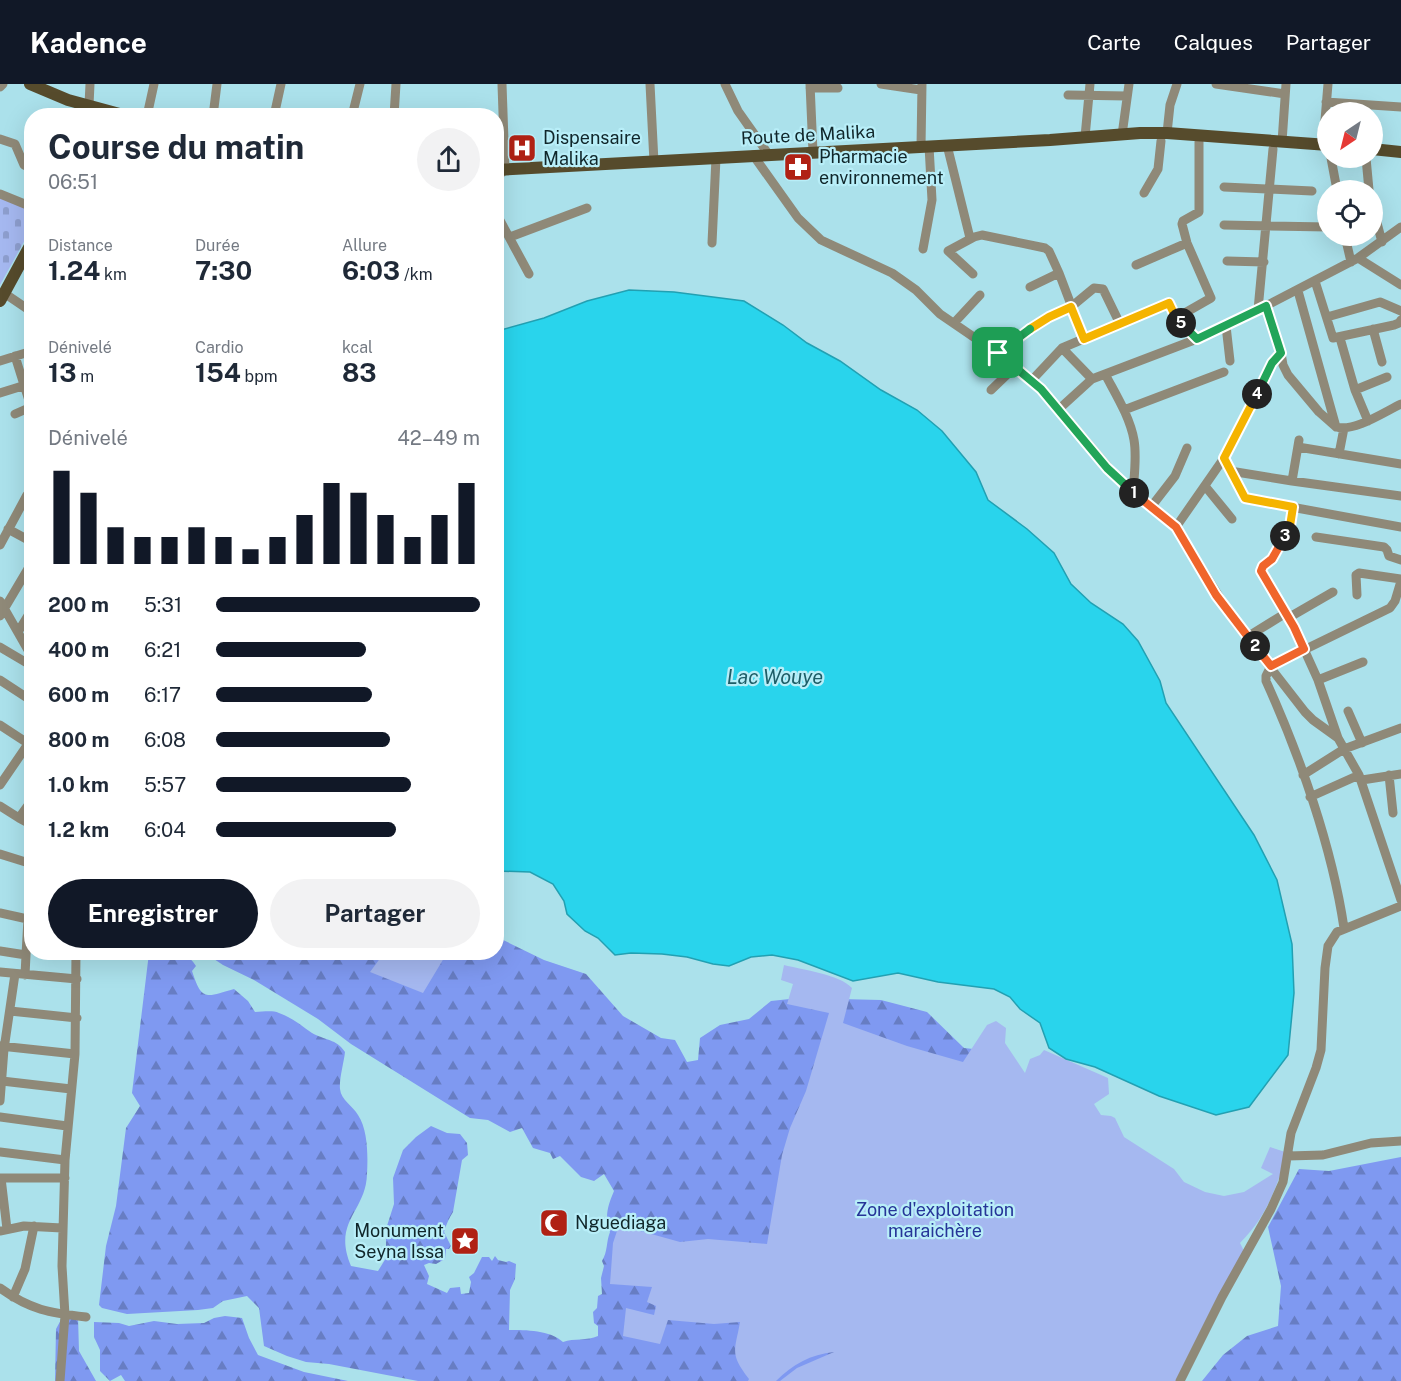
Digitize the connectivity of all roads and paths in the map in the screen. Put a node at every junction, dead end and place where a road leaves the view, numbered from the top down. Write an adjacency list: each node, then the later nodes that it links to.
1 (30, 84): 31 (main road)
2 (46, 84): 32 (main road)
3 (90, 84): 33 (street)
4 (154, 84): 34 (street)
5 (217, 84): 35 (street)
6 (280, 84): 36 (street)
7 (360, 84): 37 (street)
8 (396, 84): 38 (street)
9 (502, 84): 39 (street)
10 (650, 84): 57 (street)
11 (725, 84): 52 (street)
12 (881, 84): 21 (street)
13 (1090, 84): 26 (street)
14 (1129, 84): 27 (street)
15 (1177, 84): 42 (street)
16 (1216, 84): 19 (street)
17 (1286, 84): 24 (street)
18 (1328, 84): 28 (street)
19 (1229, 85): 22 (street)
20 (810, 86): 23 (street); 51 (street)
21 (922, 87): 47 (street)
22 (1250, 87): 24 (street)
23 (838, 88)
24 (1285, 94): 46 (street)
25 (1068, 95): 26 (street)
26 (1089, 95): 27 (street); 41 (street)
27 (1127, 96): 40 (street)
28 (1326, 102)
29 (1383, 106): 30 (street)
30 (1401, 107)
31 (83, 108)
32 (85, 108)
33 (87, 108)
34 (149, 108)
35 (214, 108)
36 (276, 108)
37 (354, 108)
38 (394, 108)
39 (501, 108)
40 (1122, 135): 41 (main road, Route de Malika); 42 (main road, Route de Malika)
41 (1085, 137): 45 (main road, Route de Malika)
42 (1164, 137): 44 (main road, Route de Malika); 46 (main road, Route de Malika); 63 (street)
43 (0, 139): 58 (street)
44 (1199, 142): 46 (main road, Route de Malika); 76 (street)
45 (947, 145): 47 (main road, Route de Malika); 73 (street)
46 (1278, 145): 48 (main road, Route de Malika); 61 (street)
47 (920, 147): 51 (main road, Route de Malika); 52 (street); 79 (street)
48 (1317, 147)
49 (1383, 150): 50 (main road)
50 (1401, 152)
51 (813, 153): 52 (main road, Route de Malika)
52 (775, 154): 53 (main road, Route de Malika)
53 (753, 155): 55 (main road, Route de Malika); 101 (street)
54 (1383, 157): 56 (main road)
55 (716, 158): 57 (main road, Route de Malika); 75 (street)
56 (1401, 158)
57 (654, 162): 59 (main road, Route de Malika)
58 (24, 165)
59 (504, 172)
60 (1224, 187): 61 (street)
61 (1270, 189): 62 (street); 68 (street)
62 (1312, 191)
63 (1144, 193)
64 (0, 194): 65 (street)
65 (24, 204)
66 (587, 208): 72 (street)
67 (1224, 225): 68 (street)
68 (1268, 226): 70 (street); 83 (street)
69 (504, 227): 72 (street)
70 (1317, 227)
71 (1401, 227): 74 (street)
72 (510, 237): 86 (street)
73 (970, 238): 85 (street); 87 (street)
74 (1383, 241)
75 (712, 243)
76 (1187, 243): 84 (street); 99 (street)
77 (1349, 246): 81 (street)
78 (1376, 246): 81 (street)
79 (923, 249)
80 (24, 257): 93 (main road)
81 (1354, 260): 88 (street); 89 (street)
82 (1227, 261): 83 (street)
83 (1264, 262): 96 (street)
84 (1136, 265)
85 (1059, 273): 90 (street); 94 (street)
86 (529, 274)
87 (973, 274)
88 (1315, 281): 91 (street); 98 (street)
89 (1401, 285)
90 (1030, 287)
91 (1298, 291): 96 (street); 127 (street)
92 (980, 295): 101 (street)
93 (2, 297): 95 (street)
94 (1071, 307): 102 (street); 106 (street); 110 (street)
95 (24, 308)
96 (1262, 308): 103 (street); 111 (street)
97 (1401, 311): 98 (street); 100 (street)
98 (1327, 317): 105 (street)
99 (1176, 318): 102 (street); 107 (street)
100 (1401, 319): 104 (street)
101 (954, 323): 110 (street)
102 (1120, 324): 106 (street)
103 (1226, 326): 107 (street); 114 (street)
104 (1373, 329): 105 (street); 115 (street)
105 (1340, 338): 125 (street)
106 (1084, 339): 108 (street)
107 (1197, 339): 118 (street)
108 (1062, 348): 121 (street); 122 (street)
109 (24, 353): 112 (street)
110 (998, 353): 116 (street)
111 (1281, 353): 129 (street); 138 (street)
112 (15, 356): 113 (street); 120 (street)
113 (0, 361)
114 (1230, 361)
115 (1382, 362)
116 (1015, 367): 122 (street); 124 (street)
117 (1224, 372): 132 (street)
118 (1105, 374): 121 (street); 132 (street)
119 (1387, 376): 125 (street)
120 (24, 377)
121 (1092, 379): 130 (street)
122 (1032, 380): 130 (street)
123 (24, 385): 126 (street)
124 (992, 390)
125 (1355, 390): 134 (street)
126 (0, 393)
127 (1328, 400): 129 (street); 135 (street)
128 (1401, 404): 134 (street)
129 (1313, 405): 135 (street)
130 (1059, 409): 143 (street)
131 (24, 410): 133 (street)
132 (1124, 410): 143 (street)
133 (15, 414)
134 (1368, 421): 135 (street)
135 (1340, 428): 137 (street)
136 (1187, 448): 146 (street)
137 (1339, 454): 139 (street); 141 (street)
138 (1224, 458): 140 (street); 142 (street)
139 (1401, 464)
140 (1230, 471): 141 (street); 147 (street)
141 (1292, 482): 144 (street)
142 (1205, 486): 148 (street); 149 (street)
143 (1133, 493): 146 (street)
144 (1401, 496)
145 (24, 500): 151 (street)
146 (1151, 507): 149 (street)
147 (1293, 507): 150 (street); 162 (street)
148 (1232, 519)
149 (1176, 527): 165 (street)
150 (1401, 527)
151 (8, 529): 153 (street); 154 (street)
152 (1316, 537): 155 (street)
153 (24, 538)
154 (0, 545)
155 (1401, 560)
156 (24, 575): 161 (street)
157 (1401, 580): 159 (street); 160 (street)
158 (1333, 592): 162 (street)
159 (1357, 595)
160 (1398, 601): 168 (street)
161 (2, 609): 164 (street)
162 (1287, 615): 165 (street); 168 (street)
163 (24, 622): 164 (street)
164 (18, 632): 166 (street)
165 (1247, 637): 171 (street)
166 (24, 643)
167 (0, 647): 169 (street)
168 (1304, 649): 171 (street); 173 (street)
169 (24, 661)
170 (1363, 662): 173 (street)
171 (1271, 666): 178 (street); 184 (street)
172 (0, 680): 174 (street)
173 (1318, 680): 178 (street)
174 (24, 696)
175 (1348, 711): 180 (street)
176 (0, 725): 179 (street)
177 (1401, 728): 180 (street)
178 (1338, 738): 181 (street)
179 (24, 741)
180 (1362, 742): 181 (street)
181 (1344, 749): 184 (street); 186 (street)
182 (24, 753): 187 (street)
183 (1401, 774): 185 (street)
184 (1304, 775): 188 (street)
185 (1389, 775): 186 (street); 191 (street)
186 (1360, 778): 188 (street); 196 (street)
187 (1, 783)
188 (1310, 796): 200 (street)
189 (0, 806): 192 (street)
190 (24, 811): 192 (street)
191 (1393, 813)
192 (19, 818): 193 (street)
193 (24, 821)
194 (0, 856): 195 (street)
195 (24, 862)
196 (1401, 900)
197 (1401, 906): 200 (street)
198 (0, 913): 199 (street)
199 (24, 918)
200 (1344, 928): 220 (street)
201 (0, 951): 202 (street)
202 (24, 955)
203 (26, 960): 207 (street)
204 (76, 960): 208 (street)
205 (0, 972): 206 (street)
206 (15, 974): 207 (street); 209 (street)
207 (25, 975): 208 (street)
208 (77, 979): 210 (street)
209 (10, 1011): 210 (street); 211 (street)
210 (77, 1018): 212 (street)
211 (2, 1046): 212 (street); 213 (street)
212 (75, 1054): 214 (street)
213 (2, 1081): 214 (street); 215 (street)
214 (71, 1089): 217 (street)
215 (0, 1101)
216 (0, 1117): 217 (street)
217 (68, 1126): 221 (street)
218 (1401, 1141): 220 (street)
219 (0, 1152): 221 (street)
220 (1288, 1156): 232 (street)
221 (65, 1160): 223 (street)
222 (1, 1178): 223 (street); 226 (street)
223 (65, 1178): 225 (street)
224 (34, 1227): 225 (street); 226 (street); 228 (street)
225 (62, 1228): 229 (street)
226 (4, 1230)
227 (0, 1288): 228 (street)
228 (13, 1297): 229 (street)
229 (65, 1315): 230 (street); 231 (street)
230 (86, 1317)
231 (60, 1381)
232 (1180, 1381)

